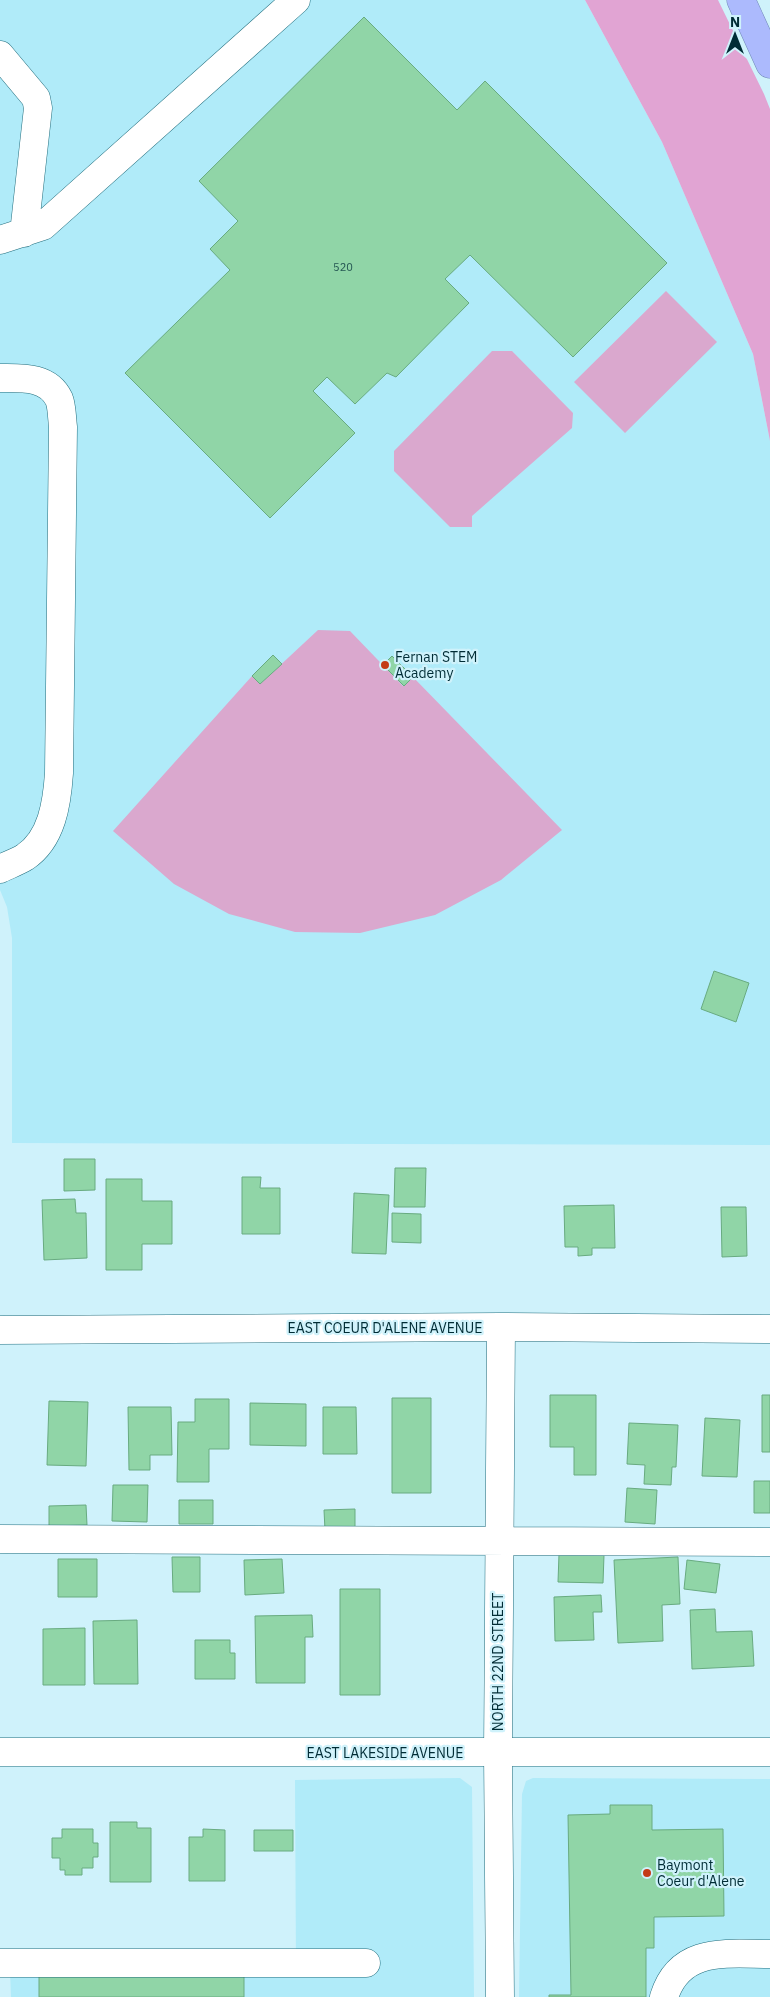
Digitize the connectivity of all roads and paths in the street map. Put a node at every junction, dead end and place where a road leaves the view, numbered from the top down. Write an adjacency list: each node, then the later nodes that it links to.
1 (296, 0): 5 (street)
2 (740, 0): 4 (highway)
3 (0, 55): 5 (street)
4 (770, 64)
5 (12, 236)
6 (0, 378): 7 (street)
7 (0, 869)
8 (500, 1327): 9 (street, EAST COEUR D'ALENE AVENUE); 10 (street, EAST COEUR D'ALENE AVENUE); 12 (street, NORTH 22ND STREET)
9 (770, 1329)
10 (0, 1330)
11 (0, 1539): 12 (street)
12 (500, 1541): 13 (street); 16 (street, NORTH 22ND STREET)
13 (770, 1542)
14 (0, 1752): 16 (street, EAST LAKESIDE AVENUE)
15 (770, 1752): 16 (street, EAST LAKESIDE AVENUE)
16 (498, 1753): 20 (street, NORTH 22ND STREET)
17 (770, 1954): 21 (street)
18 (0, 1963): 19 (street)
19 (366, 1963)
20 (500, 1997)
21 (664, 1997)

